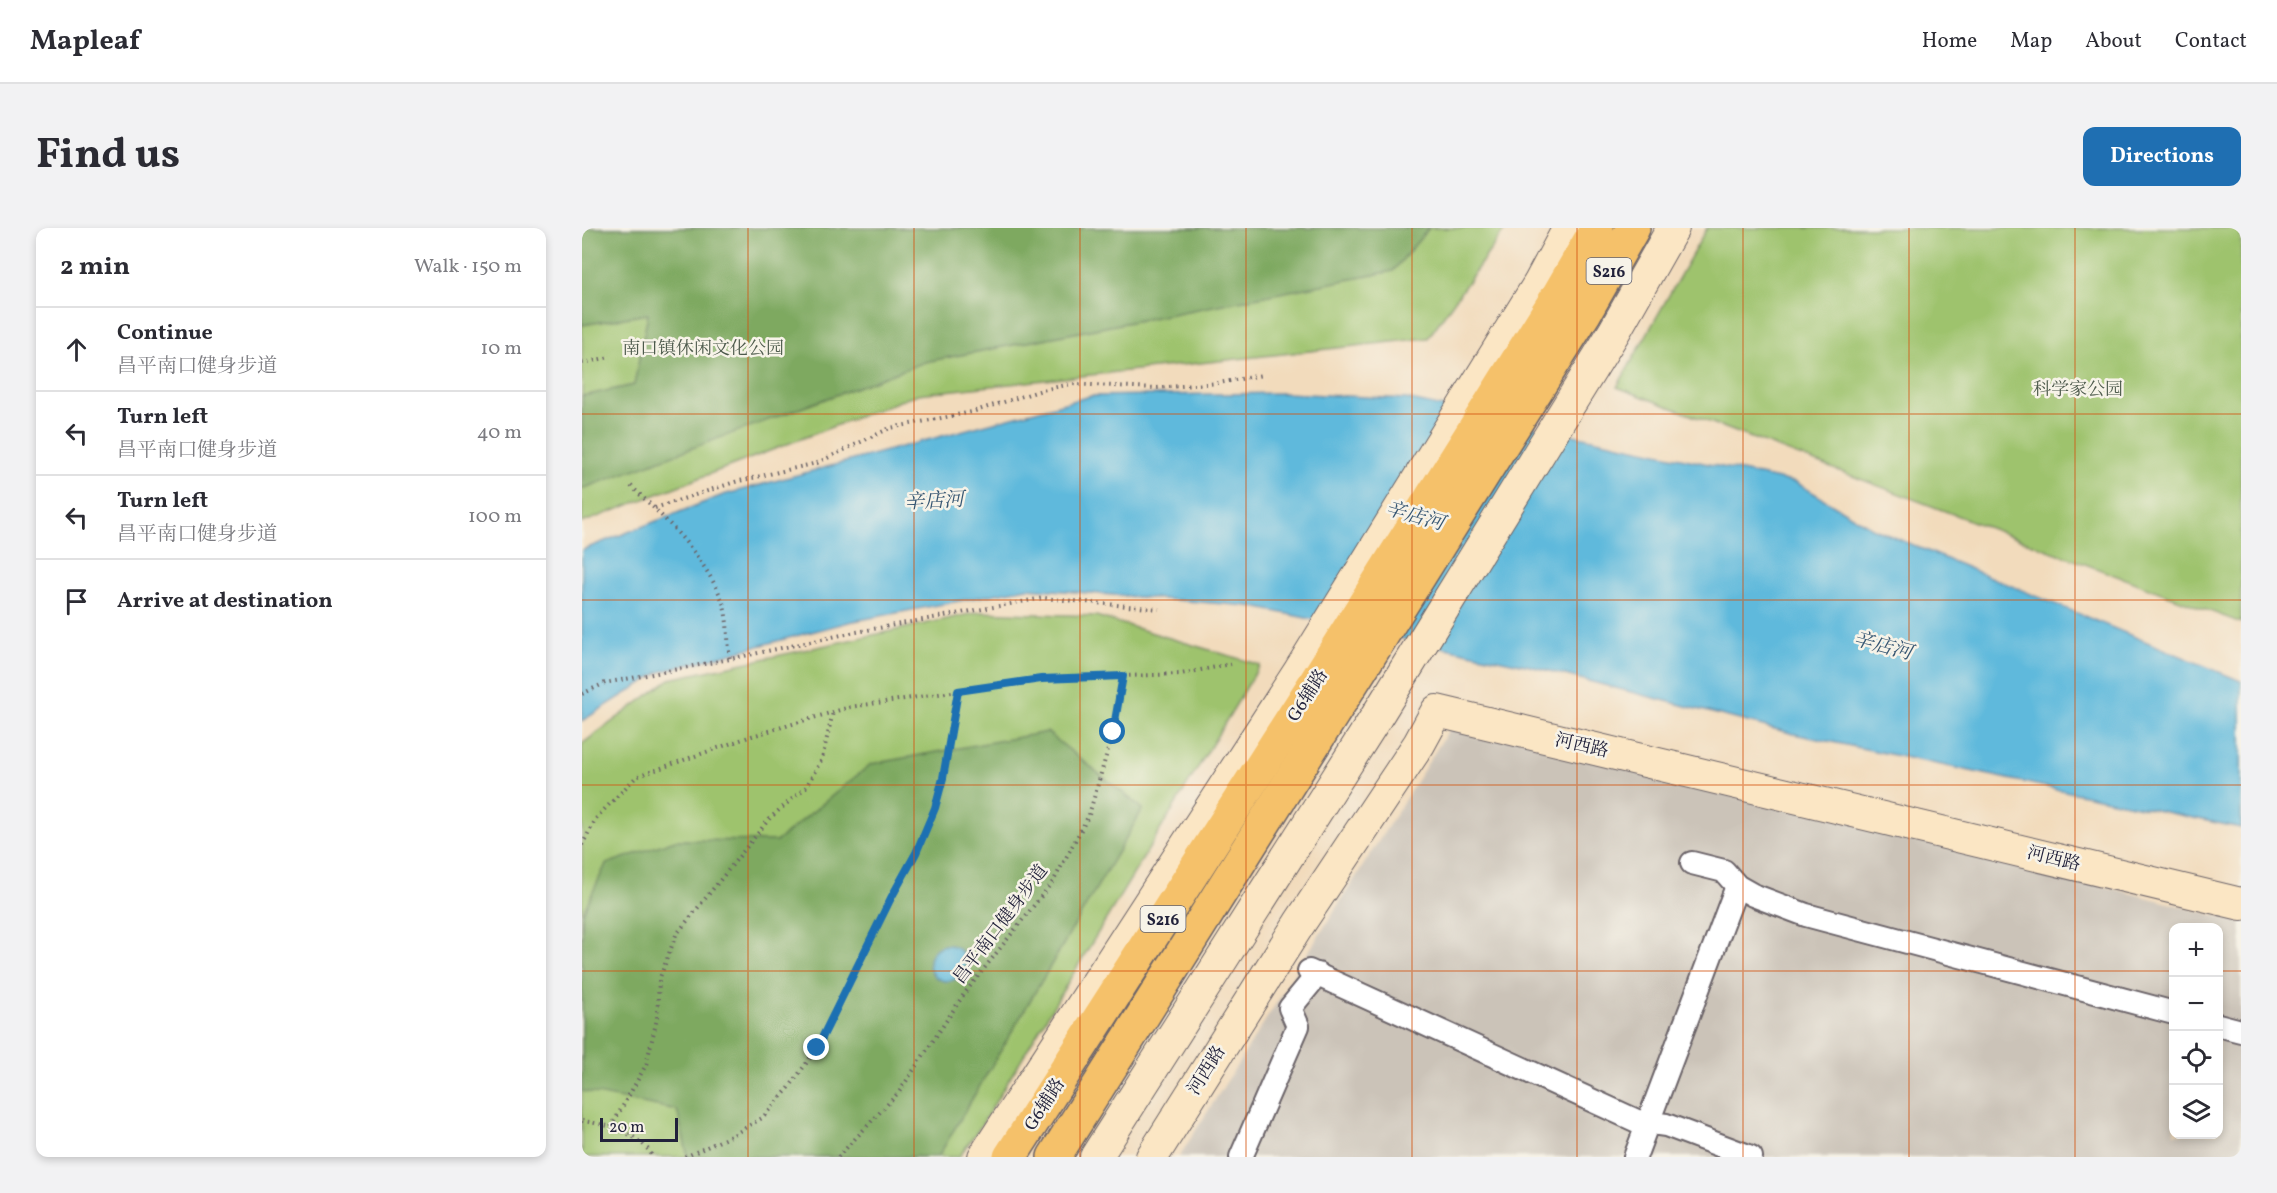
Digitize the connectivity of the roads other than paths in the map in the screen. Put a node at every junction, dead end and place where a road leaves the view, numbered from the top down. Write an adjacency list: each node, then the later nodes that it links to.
1 (1569, 228): 5 (street, G6辅路 / S216)
2 (1597, 228): 5 (main road, G6辅路 / S216)
3 (1633, 228): 16 (main road, G6辅路 / S216)
4 (1673, 228): 17 (street, S216)
5 (1548, 291): 6 (main road, G6辅路 / S216)
6 (1308, 677): 14 (street, G6辅路 / S216); 15 (main road, G6辅路 / S216)
7 (1692, 863): 8 (street)
8 (1737, 886): 10 (street); 13 (street)
9 (2241, 904): 18 (street, 河西路)
10 (2169, 1012)
11 (2223, 1026): 12 (street)
12 (2241, 1031)
13 (1648, 1122): 19 (street); 20 (street); 21 (street)
14 (984, 1157)
15 (1010, 1157)
16 (1054, 1157)
17 (1096, 1157)
18 (1152, 1157)
19 (1241, 1157)
20 (1635, 1157)
21 (1751, 1157)

